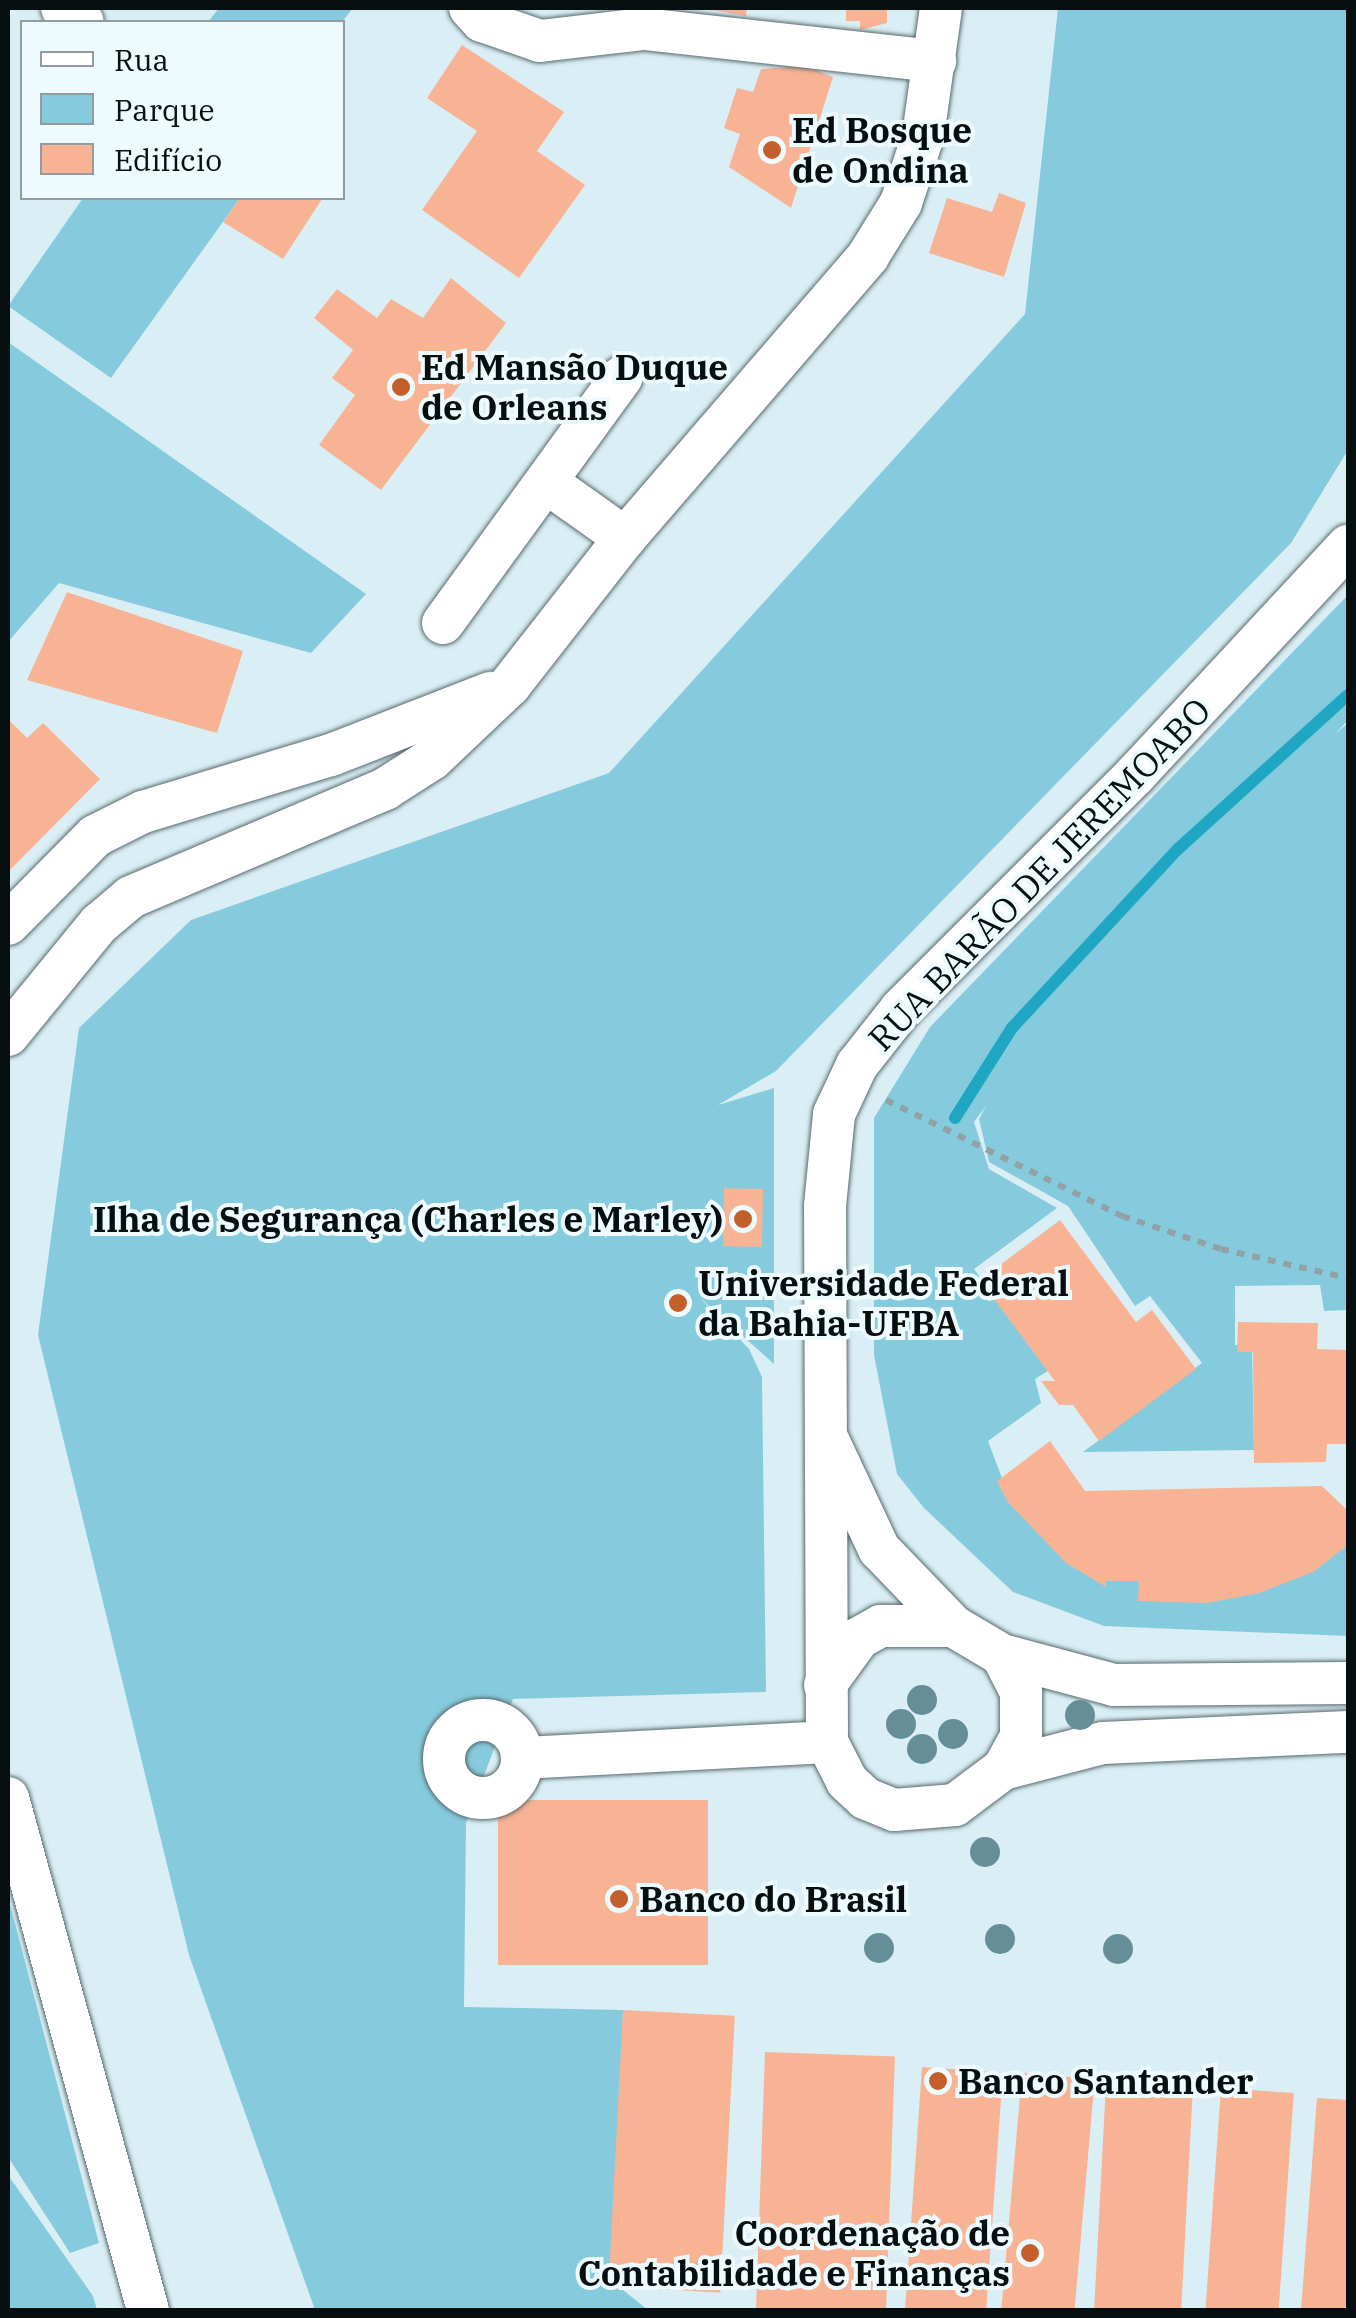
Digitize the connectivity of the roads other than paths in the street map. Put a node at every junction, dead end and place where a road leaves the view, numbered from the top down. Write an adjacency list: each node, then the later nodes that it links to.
1 (470, 8): 3 (street)
2 (941, 8): 3 (street)
3 (935, 62): 6 (street)
4 (622, 377): 5 (street)
5 (546, 482): 6 (street); 8 (street)
6 (625, 538): 9 (street)
7 (1348, 546): 12 (street, RUA BARÃO DE JEREMOABO)
8 (443, 622)
9 (510, 684): 10 (street); 11 (street)
10 (8, 924)
11 (8, 1035)
12 (827, 1438): 13 (street, RUA BARÃO DE JEREMOABO); 16 (street)
13 (953, 1626): 14 (street, RUA BARÃO DE JEREMOABO); 16 (street)
14 (1002, 1655): 15 (street, RUA BARÃO DE JEREMOABO); 20 (street)
15 (1348, 1683)
16 (825, 1685): 18 (street)
17 (1348, 1732): 20 (street)
18 (827, 1742): 19 (street); 20 (street)
19 (522, 1758)
20 (1003, 1770)
21 (8, 1798): 22 (street)
22 (148, 2310)

